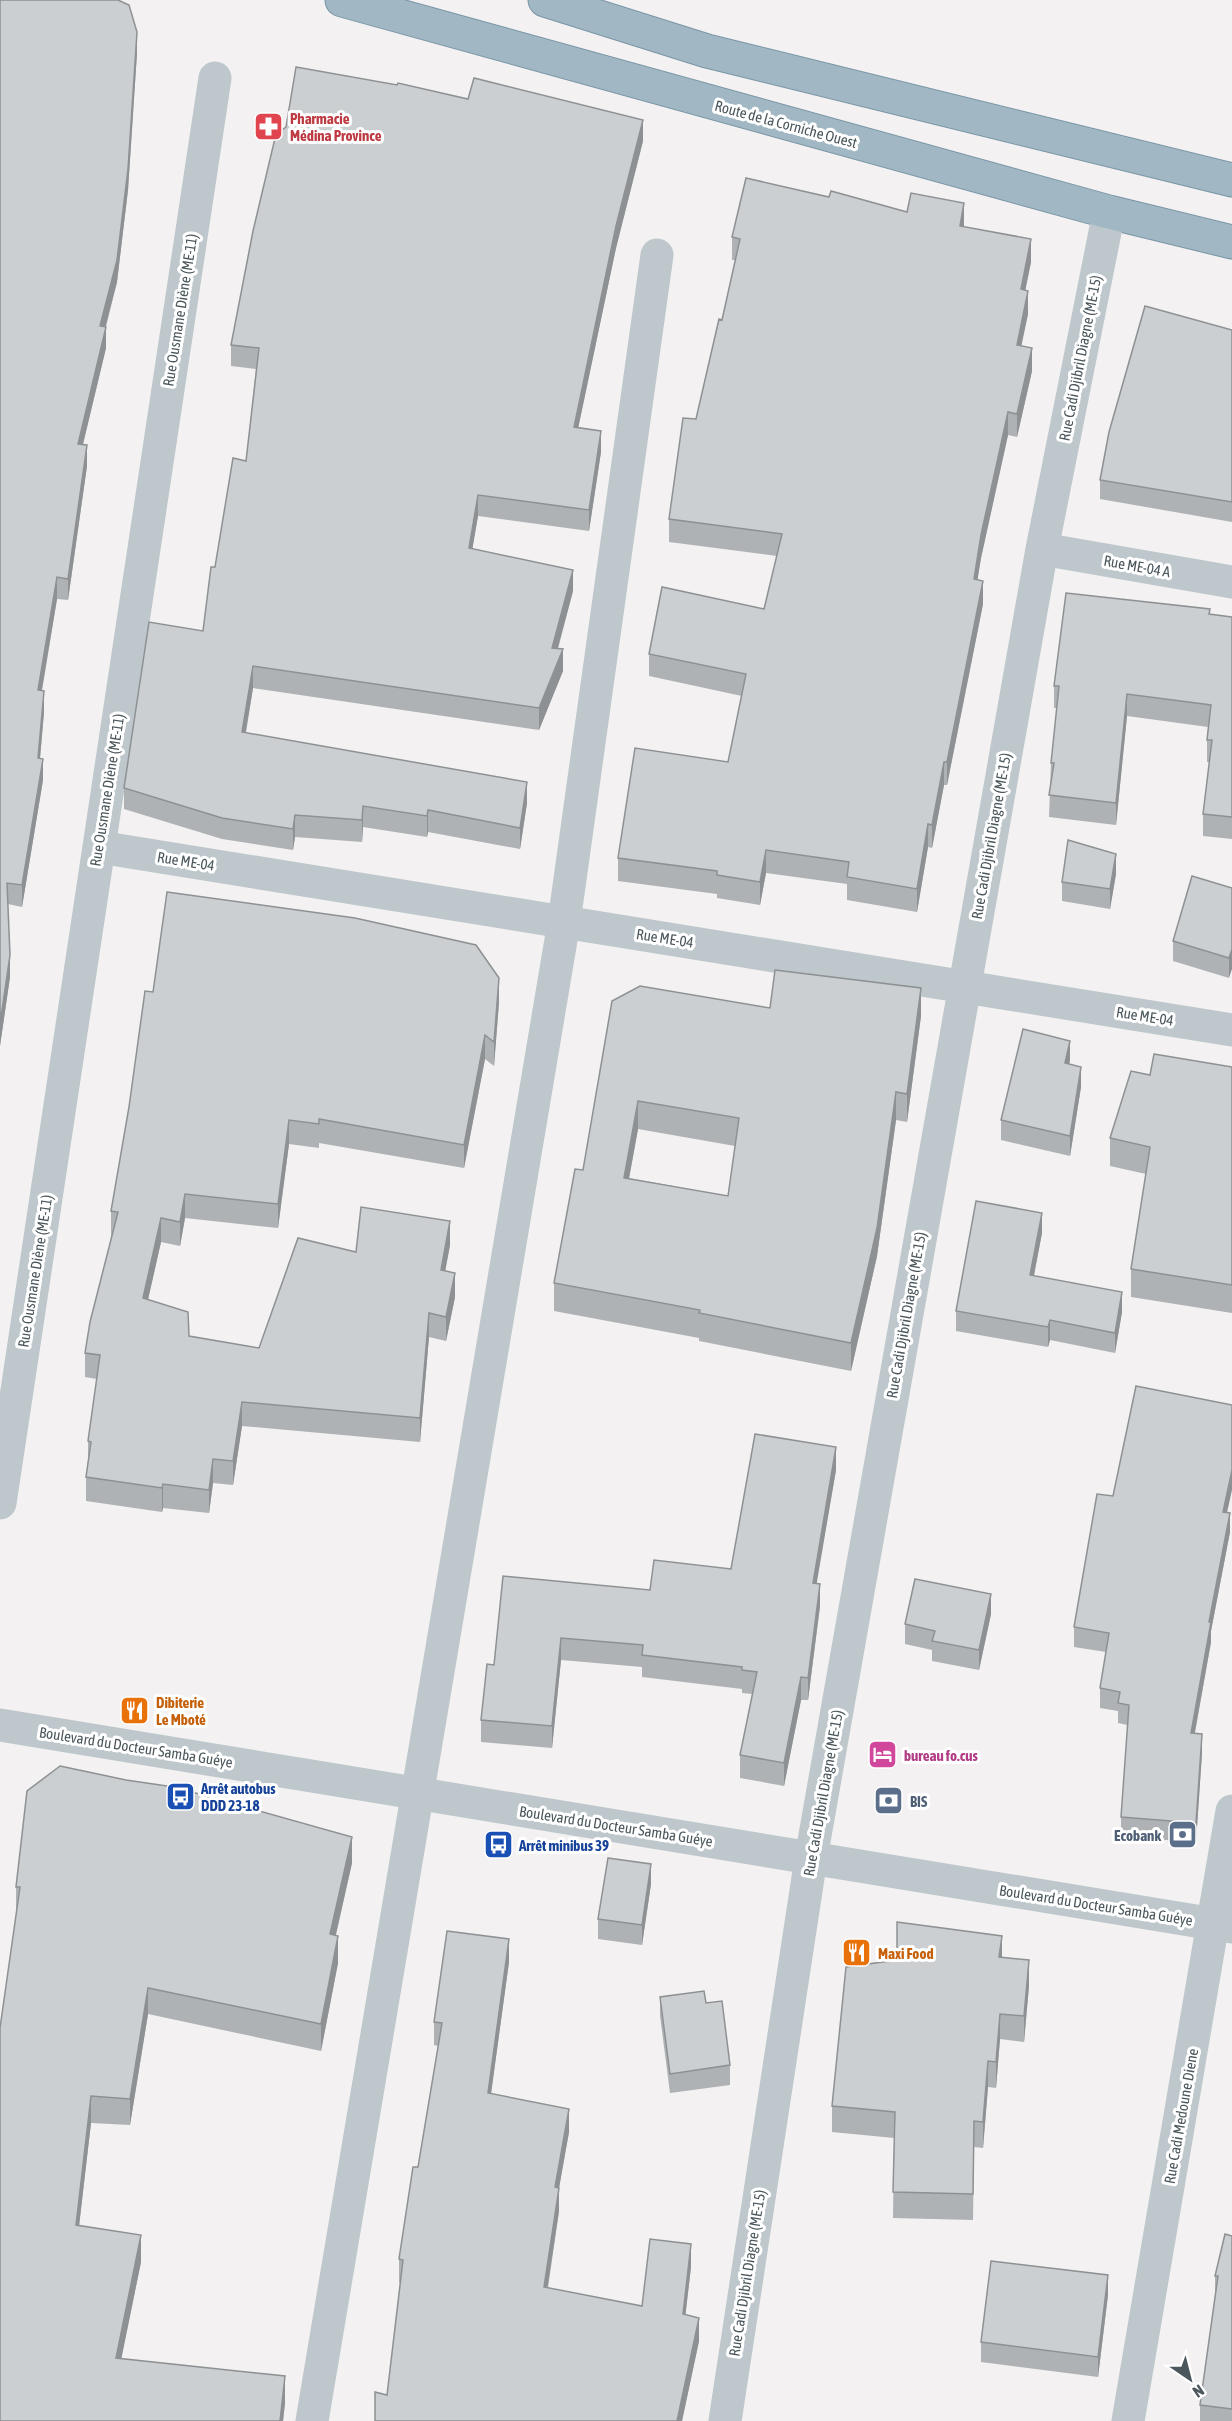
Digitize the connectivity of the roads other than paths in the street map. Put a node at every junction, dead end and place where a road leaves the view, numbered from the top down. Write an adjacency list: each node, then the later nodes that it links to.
1 (342, 0): 5 (highway, Route de la Corniche Ouest)
2 (544, 0): 4 (highway)
3 (215, 78): 10 (street, Rue Ousmane Diène (ME-11))
4 (1232, 180)
5 (1109, 212): 6 (highway, Route de la Corniche Ouest); 8 (street, Rue Cadi Djibril Diagne (ME-15))
6 (1232, 242)
7 (657, 255): 11 (street)
8 (1042, 549): 9 (street, Rue ME-04 A); 12 (street, Rue Cadi Djibril Diagne (ME-15))
9 (1232, 582)
10 (99, 847): 11 (street, Rue ME-04); 14 (street, Rue Ousmane Diène (ME-11))
11 (564, 922): 12 (street, Rue ME-04); 16 (street)
12 (964, 987): 13 (street, Rue ME-04); 18 (street, Rue Cadi Djibril Diagne (ME-15))
13 (1232, 1030)
14 (0, 1503)
15 (0, 1725): 16 (street, Boulevard du Docteur Samba Guéye)
16 (418, 1793): 18 (street, Boulevard du Docteur Samba Guéye); 20 (street)
17 (1232, 1811): 19 (street, Rue Cadi Medoune Diene)
18 (811, 1858): 19 (street, Boulevard du Docteur Samba Guéye); 21 (street, Rue Cadi Djibril Diagne (ME-15))
19 (1223, 1926): 22 (street, Rue Cadi Medoune Diene)
20 (312, 2421)
21 (725, 2421)
22 (1128, 2421)

